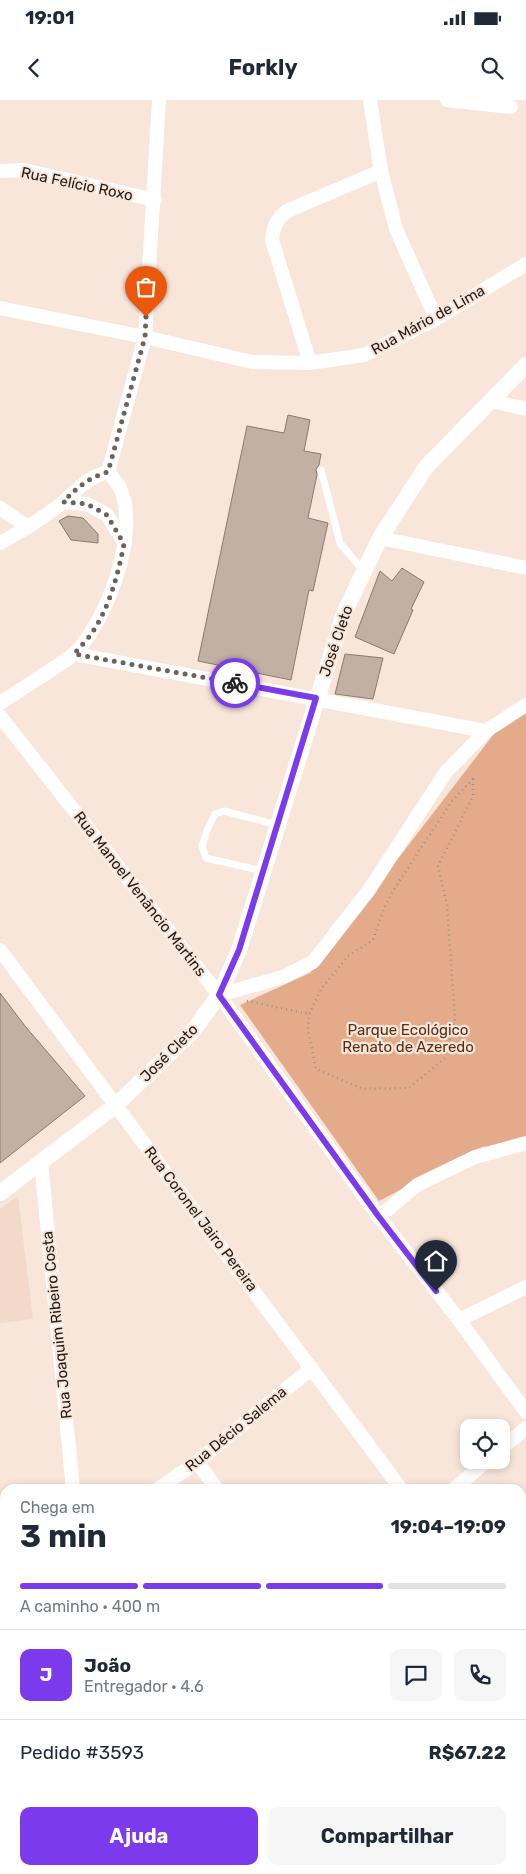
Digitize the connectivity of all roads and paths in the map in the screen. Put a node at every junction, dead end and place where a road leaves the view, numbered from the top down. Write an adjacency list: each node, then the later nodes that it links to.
1 (160, 100): 7 (street)
2 (370, 100): 6 (street)
3 (447, 100): 4 (street)
4 (511, 107)
5 (0, 171): 7 (street, Rua Felício Roxo)
6 (381, 171): 10 (street); 12 (street)
7 (154, 200): 11 (street)
8 (526, 264): 10 (street, Rua Mário de Lima)
9 (0, 308): 11 (street, Rua Mário de Lima)
10 (436, 319): 12 (street, Rua Mário de Lima)
11 (145, 337): 12 (street, Rua Mário de Lima); 17 (street)
12 (310, 363)
13 (526, 365): 14 (street, José Cleto)
14 (492, 401): 15 (street); 21 (street, José Cleto)
15 (526, 409)
16 (321, 470): 25 (lane)
17 (108, 472): 18 (street); 23 (street)
18 (63, 502): 20 (street); 23 (street)
19 (0, 508): 20 (street)
20 (28, 527): 22 (street)
21 (380, 538): 24 (street); 25 (street, José Cleto)
22 (0, 543)
23 (124, 544): 26 (street)
24 (526, 568)
25 (364, 572): 27 (street, José Cleto)
26 (74, 654): 27 (street); 28 (street)
27 (316, 698): 31 (street); 32 (street, José Cleto)
28 (0, 703)
29 (526, 705): 31 (street)
30 (0, 716): 35 (street, Rua Manoel Venâncio Martins)
31 (486, 731): 35 (street)
32 (277, 825): 33 (street, José Cleto); 33 (lane)
33 (264, 871): 35 (street, José Cleto)
34 (0, 950): 38 (street, Rua Coronel Jairo Pereira)
35 (219, 995): 38 (street, José Cleto); 42 (street, Rua Manoel Venâncio Martins)
36 (246, 1001): 37 (path)
37 (309, 1014): 37 (path)
38 (115, 1106): 40 (street, José Cleto); 45 (street, Rua Coronel Jairo Pereira)
39 (526, 1143): 42 (street)
40 (41, 1162): 41 (street, José Cleto); 51 (street, Rua Joaquim Ribeiro Costa)
41 (0, 1193)
42 (379, 1217): 44 (street, Rua Manoel Venâncio Martins)
43 (526, 1287): 44 (street)
44 (460, 1320): 46 (street, Rua Manoel Venâncio Martins)
45 (312, 1368): 49 (street, Rua Décio Salema); 54 (street, Rua Coronel Jairo Pereira)
46 (526, 1412)
47 (526, 1428): 48 (street)
48 (510, 1441)
49 (197, 1462): 52 (street, Rua Décio Salema); 53 (street)
50 (477, 1469): 55 (street)
51 (72, 1484)
52 (165, 1484)
53 (214, 1484)
54 (397, 1484)
55 (460, 1484)

